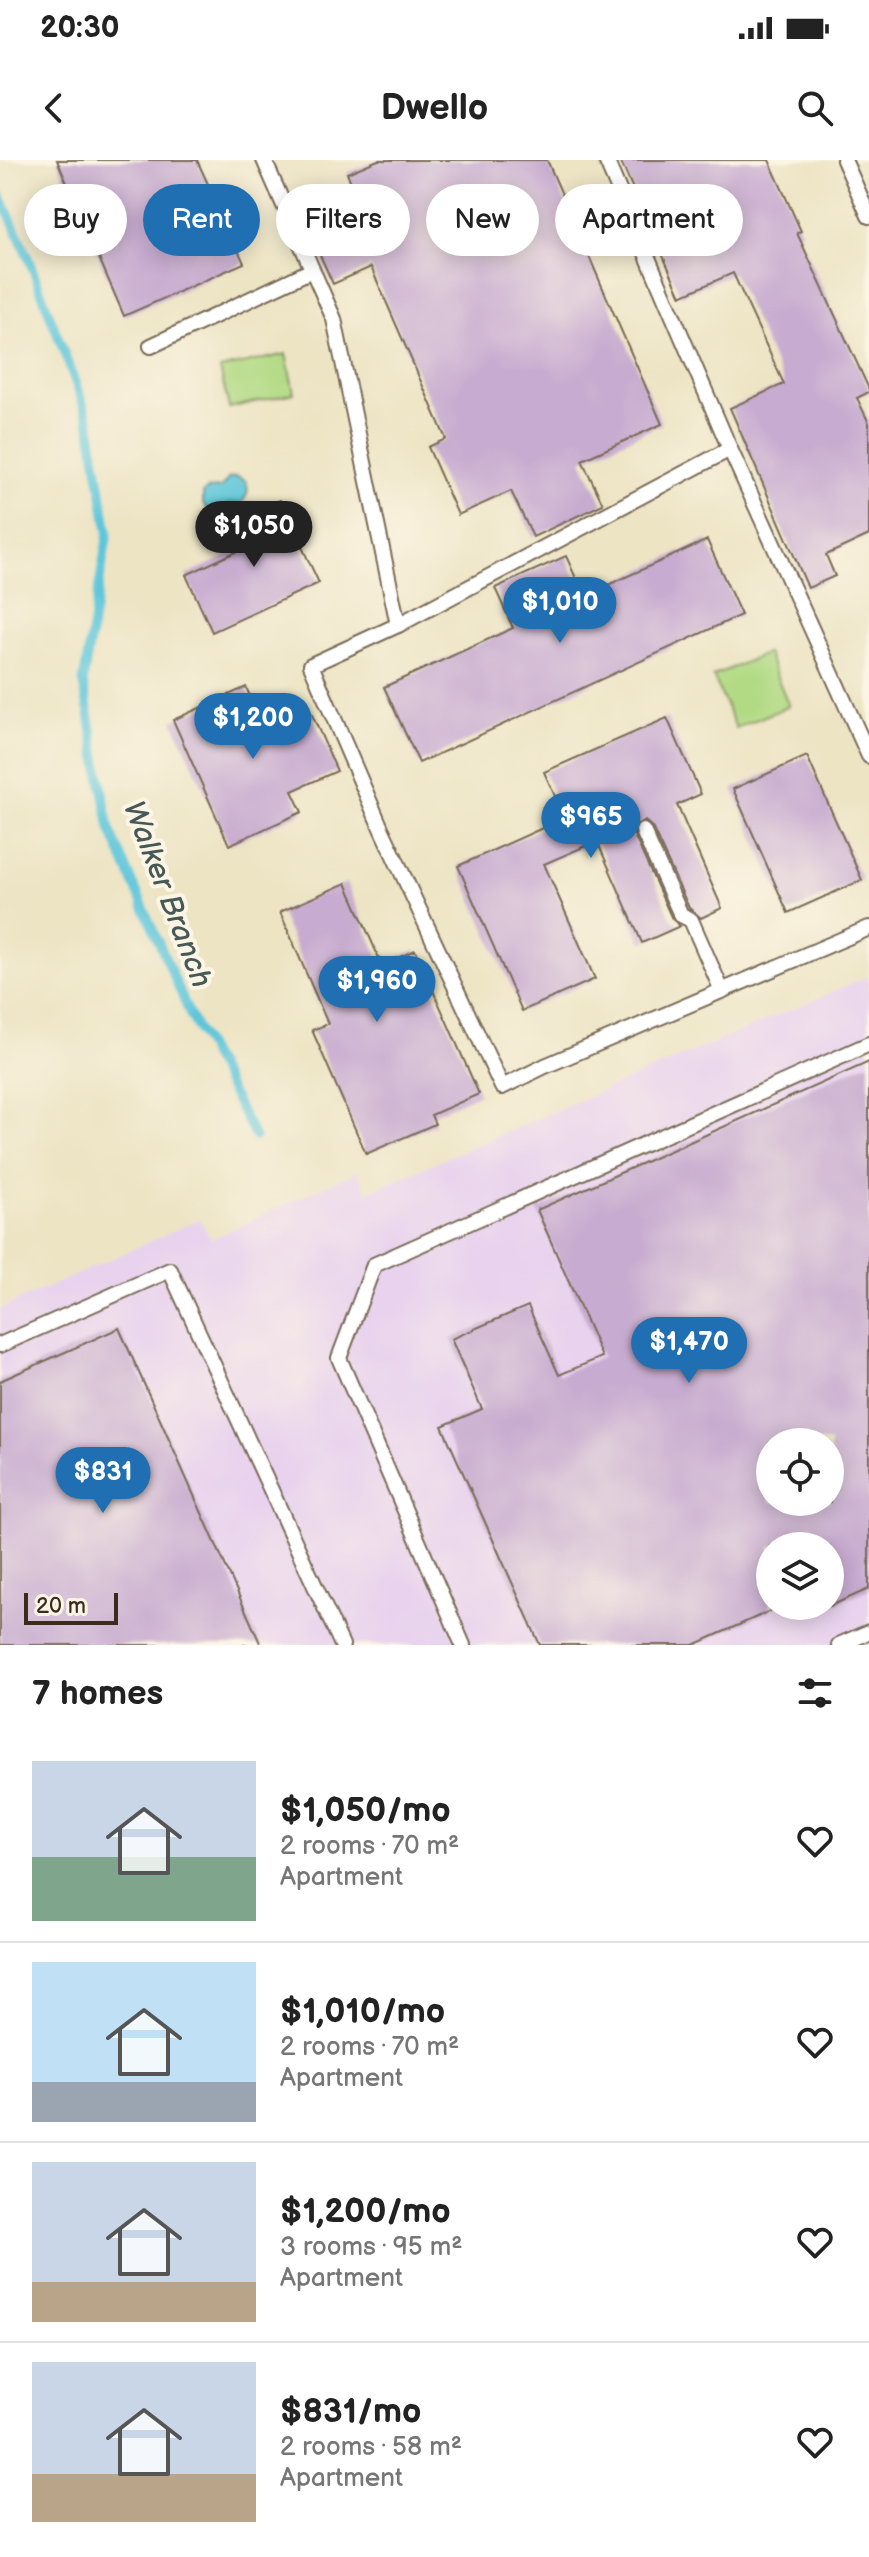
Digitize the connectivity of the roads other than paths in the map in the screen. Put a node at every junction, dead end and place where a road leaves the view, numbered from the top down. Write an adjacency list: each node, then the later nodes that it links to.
1 (264, 160): 5 (lane)
2 (606, 160): 7 (lane)
3 (844, 160): 4 (lane)
4 (869, 216)
5 (312, 270): 6 (lane); 8 (lane)
6 (151, 346)
7 (730, 449): 8 (lane); 9 (lane)
8 (398, 625): 12 (lane)
9 (869, 756)
10 (643, 831): 12 (lane)
11 (869, 928): 12 (lane)
12 (722, 991)
13 (869, 1044): 17 (lane)
14 (0, 1345): 16 (lane)
15 (869, 1632): 18 (lane)
16 (342, 1645)
17 (463, 1645)
18 (839, 1645)

